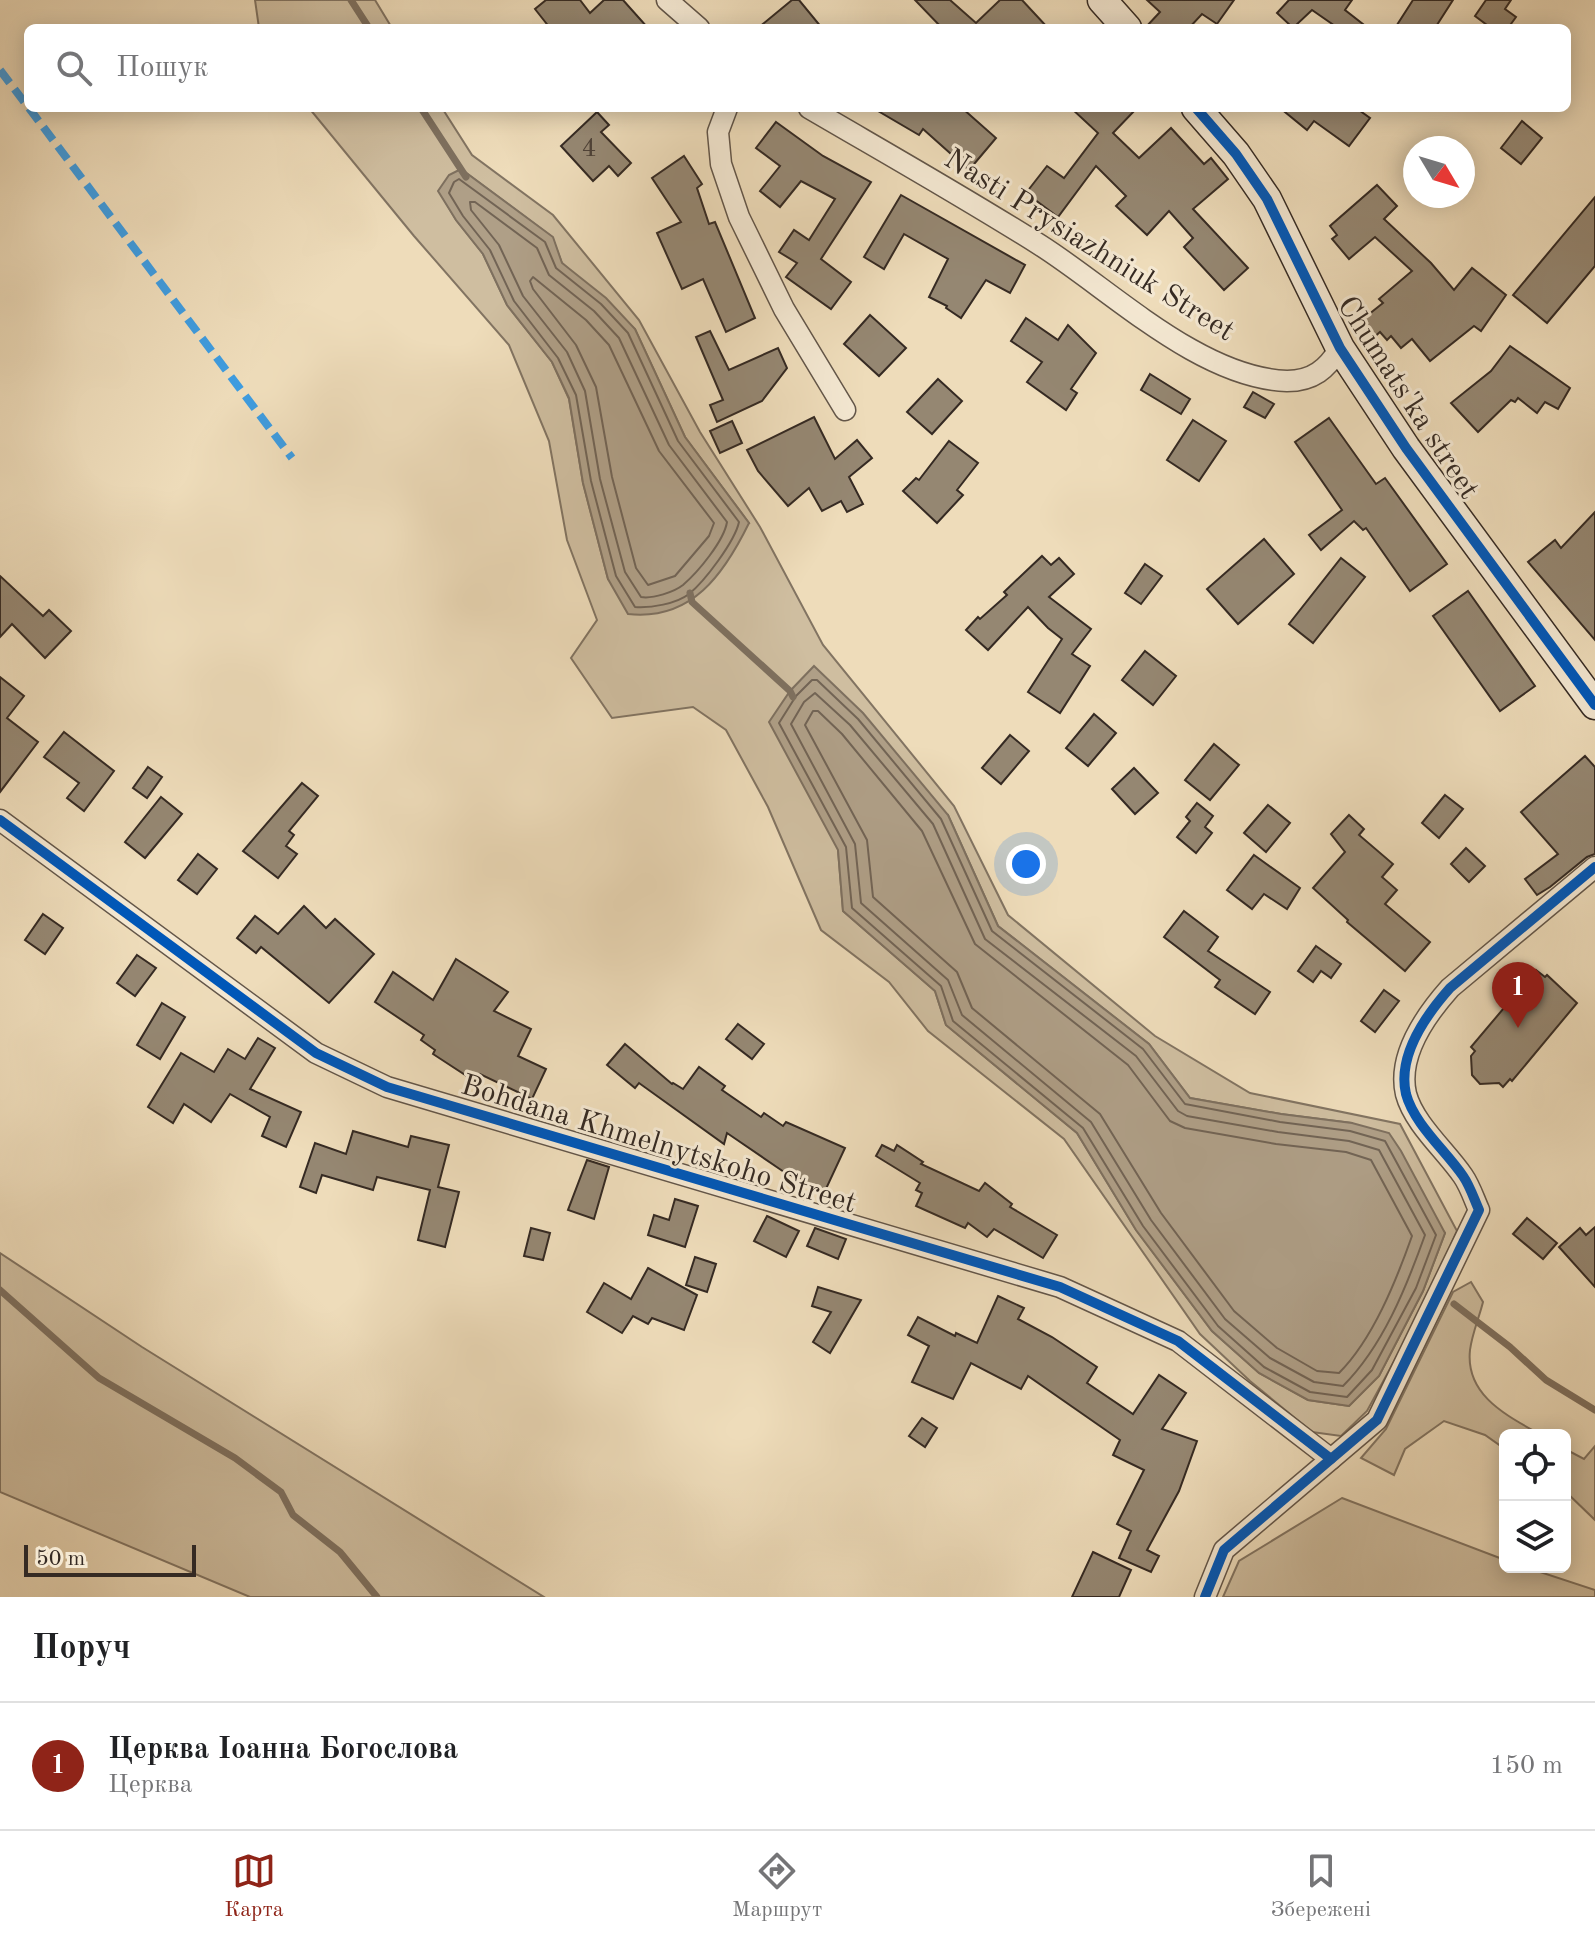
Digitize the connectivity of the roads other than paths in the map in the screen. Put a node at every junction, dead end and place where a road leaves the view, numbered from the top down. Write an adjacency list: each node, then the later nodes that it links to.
1 (667, 0): 3 (street)
2 (1102, 0): 4 (street)
3 (694, 24)
4 (1123, 24)
5 (726, 112): 9 (street)
6 (816, 112): 8 (street, Nasti Prysiazhniuk Street)
7 (1199, 112): 8 (street, Chumats'ka street)
8 (1340, 348): 10 (street, Chumats'ka street)
9 (845, 410)
10 (1592, 691)
11 (0, 820): 13 (street, Bohdana Khmelnytskoho Street)
12 (1595, 867): 13 (street)
13 (1331, 1459): 14 (street)
14 (1205, 1597)

